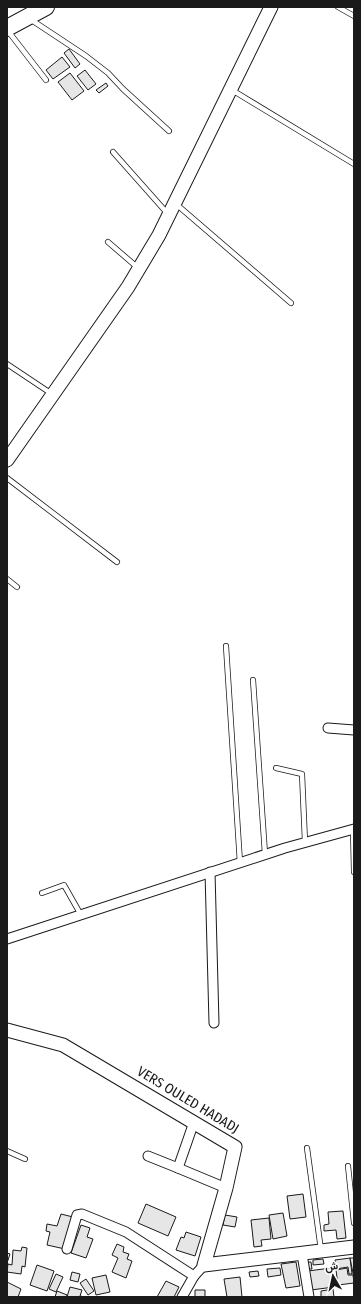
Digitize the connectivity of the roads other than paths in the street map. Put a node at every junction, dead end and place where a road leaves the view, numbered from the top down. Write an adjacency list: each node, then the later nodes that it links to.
1 (46, 7): 5 (highway)
2 (271, 7): 8 (street)
3 (338, 7): 4 (lane)
4 (354, 16)
5 (27, 17): 6 (highway); 9 (lane)
6 (7, 29): 7 (lane)
7 (46, 80)
8 (230, 89): 11 (lane); 12 (street)
9 (169, 132)
10 (113, 152): 13 (lane)
11 (354, 164)
12 (175, 203): 13 (street); 16 (lane)
13 (169, 216): 15 (street)
14 (108, 242): 15 (lane)
15 (139, 269): 18 (street)
16 (291, 303)
17 (7, 364): 18 (lane)
18 (53, 394): 19 (street)
19 (8, 455)
20 (7, 478): 21 (lane)
21 (117, 562)
22 (7, 579): 23 (lane)
23 (17, 587)
24 (226, 646): 32 (lane)
25 (253, 680): 31 (lane)
26 (328, 728): 27 (street)
27 (354, 730)
28 (276, 768): 30 (lane)
29 (353, 829): 30 (street); 34 (lane)
30 (304, 842): 31 (street)
31 (265, 854): 32 (street)
32 (240, 862): 33 (street)
33 (210, 872): 36 (street); 38 (street)
34 (354, 872)
35 (42, 893): 36 (lane)
36 (81, 915): 37 (street)
37 (7, 939)
38 (214, 1022)
39 (7, 1030): 40 (street, VERS OULED HADADJ)
40 (194, 1122): 46 (street); 47 (street, VERS OULED HADADJ)
41 (307, 1148): 51 (lane)
42 (7, 1151): 44 (lane)
43 (148, 1156): 46 (street)
44 (25, 1159)
45 (348, 1166): 48 (lane)
46 (178, 1168): 47 (street)
47 (226, 1188): 53 (street, VERS OULED HADADJ)
48 (354, 1223)
49 (354, 1247): 51 (street)
50 (66, 1249): 54 (street)
51 (321, 1251): 52 (street)
52 (302, 1254): 53 (street); 56 (street)
53 (204, 1265): 54 (street)
54 (194, 1276): 55 (street)
55 (182, 1297)
56 (309, 1297)

